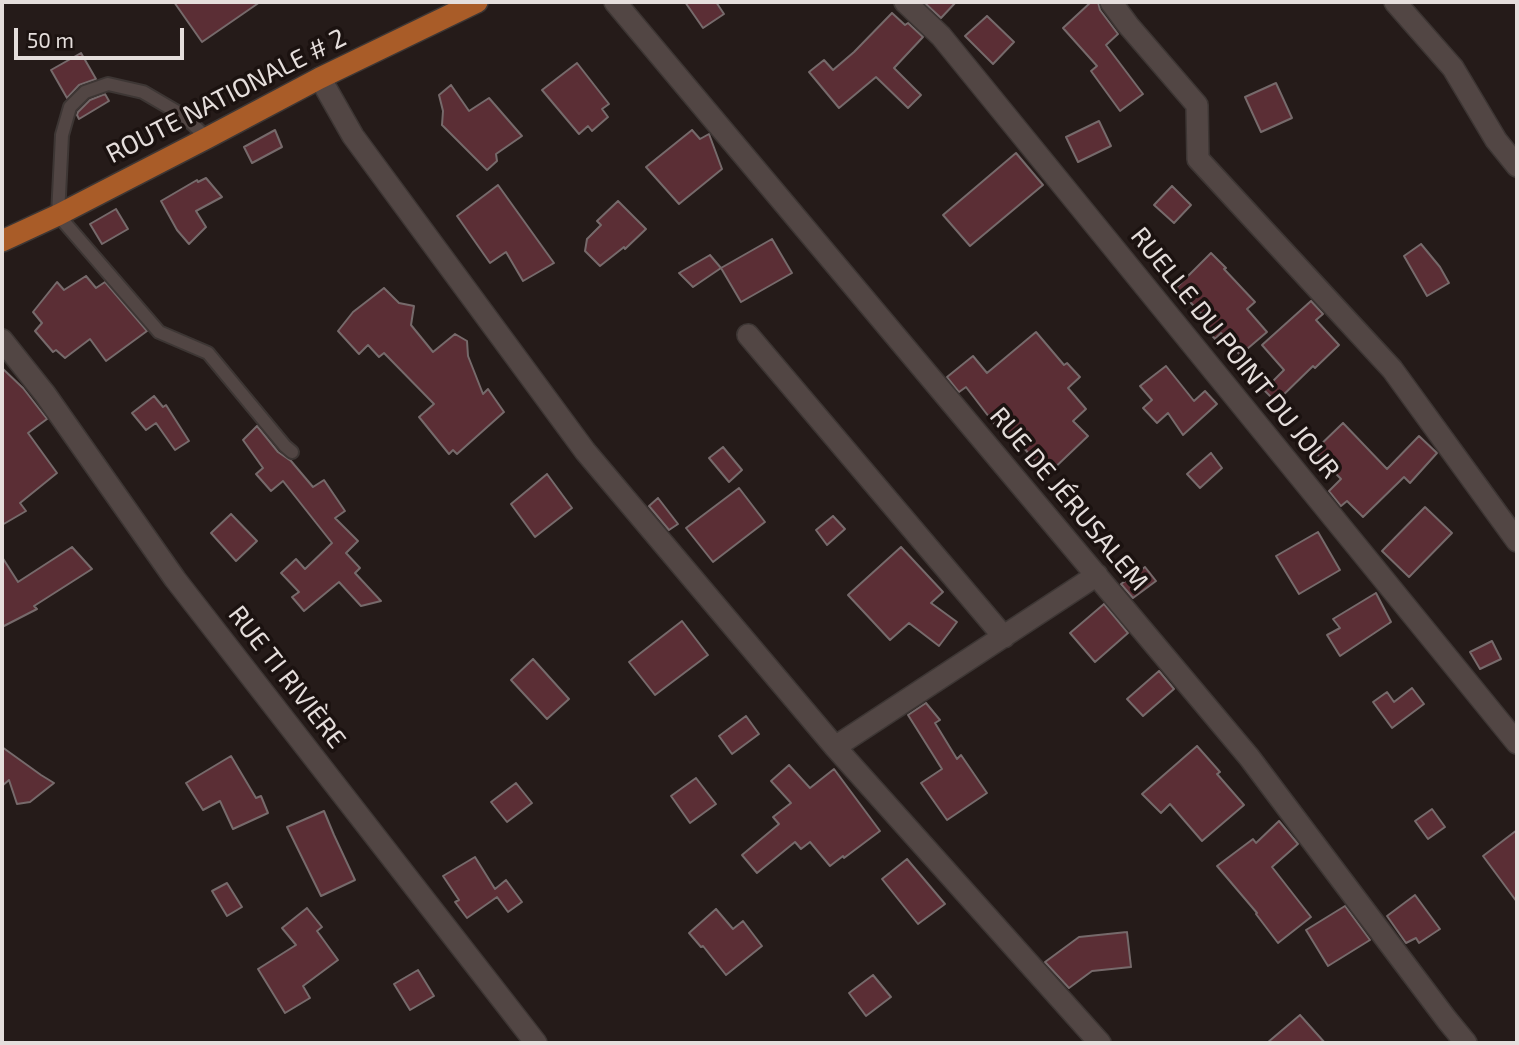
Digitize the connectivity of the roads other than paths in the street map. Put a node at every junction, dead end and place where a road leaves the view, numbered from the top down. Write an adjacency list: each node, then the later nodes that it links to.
1 (477, 2): 6 (main road, ROUTE NATIONALE # 2)
2 (615, 2): 15 (street, RUE DE JÉRUSALEM)
3 (905, 2): 17 (street, RUELLE DU POINT DU JOUR)
4 (1111, 2): 14 (street)
5 (1395, 2): 8 (street)
6 (320, 78): 7 (main road, ROUTE NATIONALE # 2); 18 (street)
7 (207, 138): 9 (main road, ROUTE NATIONALE # 2); 9 (lane)
8 (1517, 166)
9 (58, 215): 10 (main road, ROUTE NATIONALE # 2); 13 (lane)
10 (2, 240)
11 (748, 335): 16 (street)
12 (2, 340): 19 (street, RUE TI RIVIÈRE)
13 (292, 452)
14 (1517, 541)
15 (1097, 575): 16 (street); 21 (street, RUE DE JÉRUSALEM)
16 (1004, 637): 18 (street)
17 (1517, 743)
18 (835, 747): 20 (street)
19 (536, 1043)
20 (1100, 1043)
21 (1466, 1043)

